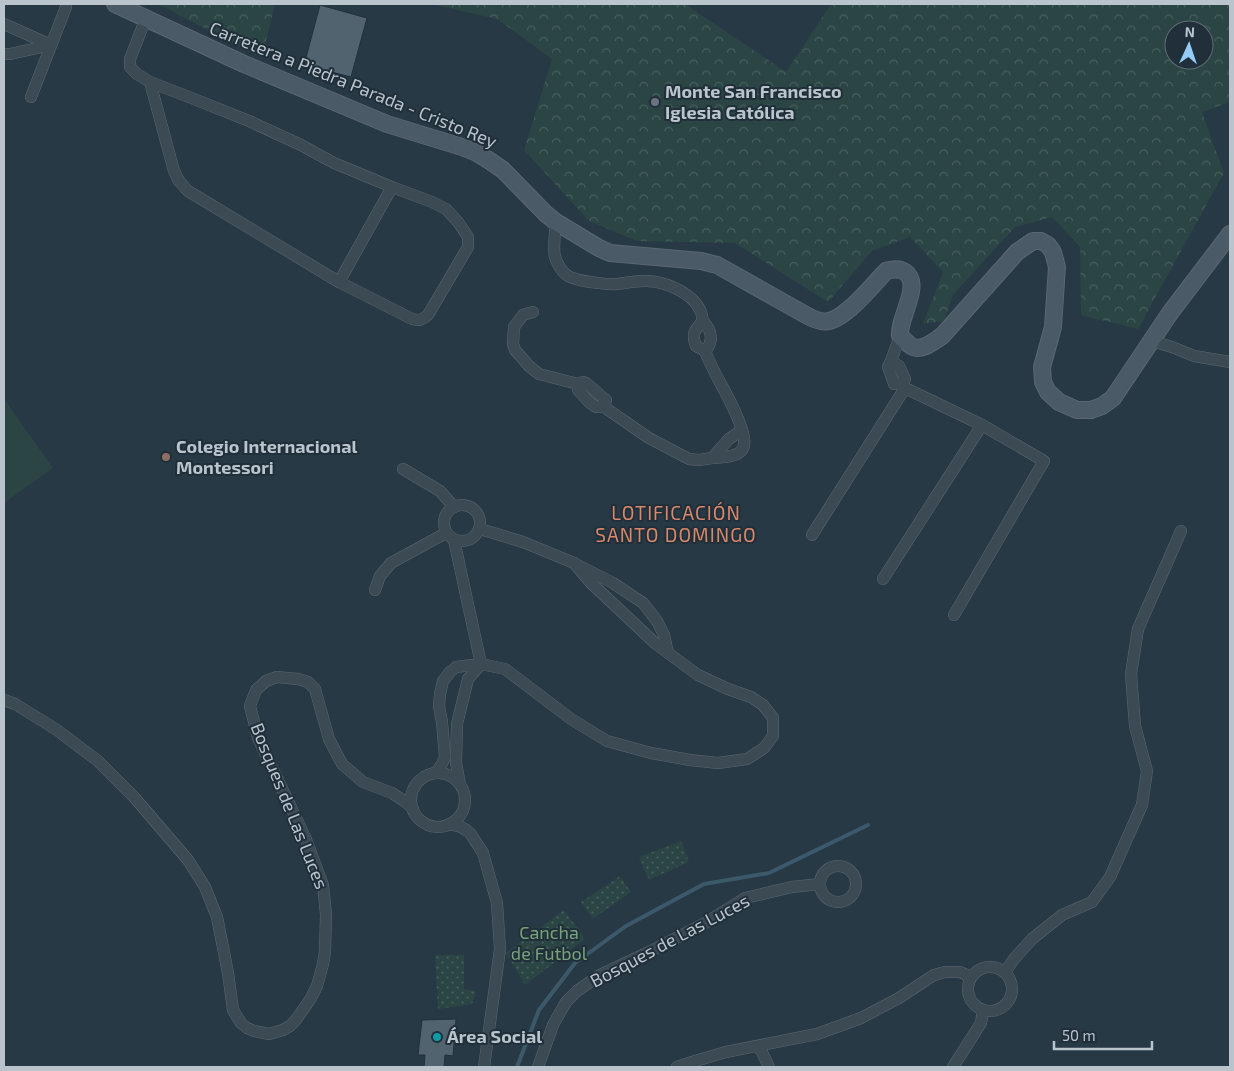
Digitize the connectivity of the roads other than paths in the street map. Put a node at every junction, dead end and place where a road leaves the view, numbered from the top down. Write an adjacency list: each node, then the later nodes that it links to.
1 (115, 4): 3 (main road, Carretera a Piedra Parada - Cristo Rey)
2 (66, 7): 5 (street)
3 (146, 18): 7 (street); 10 (main road, Carretera a Piedra Parada - Cristo Rey)
4 (4, 24): 5 (street)
5 (52, 46): 6 (street); 8 (street)
6 (4, 54)
7 (150, 82): 9 (street); 12 (street)
8 (31, 97)
9 (392, 187): 12 (street); 12 (street)
10 (556, 222): 14 (street); 15 (main road, Carretera a Piedra Parada - Cristo Rey)
11 (1230, 234): 16 (main road)
12 (339, 282)
13 (533, 312): 22 (street)
14 (704, 321): 17 (street); 17 (street)
15 (900, 336): 16 (main road); 19 (street)
16 (1151, 341): 18 (street)
17 (705, 351): 21 (street)
18 (1230, 362)
19 (904, 386): 20 (street); 27 (street)
20 (982, 425): 30 (street); 32 (street)
21 (742, 430): 22 (street); 22 (street)
22 (712, 458)
23 (403, 469): 24 (street)
24 (454, 507): 25 (street); 28 (street)
25 (480, 529): 28 (street); 29 (street)
26 (1181, 531): 45 (street)
27 (812, 535)
28 (450, 536): 31 (street); 34 (street)
29 (574, 563): 33 (street); 33 (street)
30 (883, 579)
31 (375, 590)
32 (954, 615)
33 (668, 654): 34 (street)
34 (481, 664): 36 (street); 38 (street)
35 (4, 700): 39 (street, Bosques de Las Luces)
36 (436, 772): 37 (street); 38 (street)
37 (417, 783): 39 (street); 41 (street)
38 (460, 784): 40 (street)
39 (383, 790): 41 (street, Bosques de Las Luces)
40 (464, 808): 42 (street); 43 (street)
41 (413, 809): 42 (street)
42 (449, 824): 43 (street)
43 (470, 833): 49 (street)
44 (820, 884): 50 (street, Bosques de Las Luces)
45 (1005, 972): 46 (street); 47 (street)
46 (971, 977): 47 (street); 48 (street)
47 (983, 1010): 53 (street)
48 (759, 1046): 51 (street); 52 (street)
49 (484, 1067)
50 (538, 1067)
51 (677, 1067)
52 (769, 1067)
53 (953, 1067)

